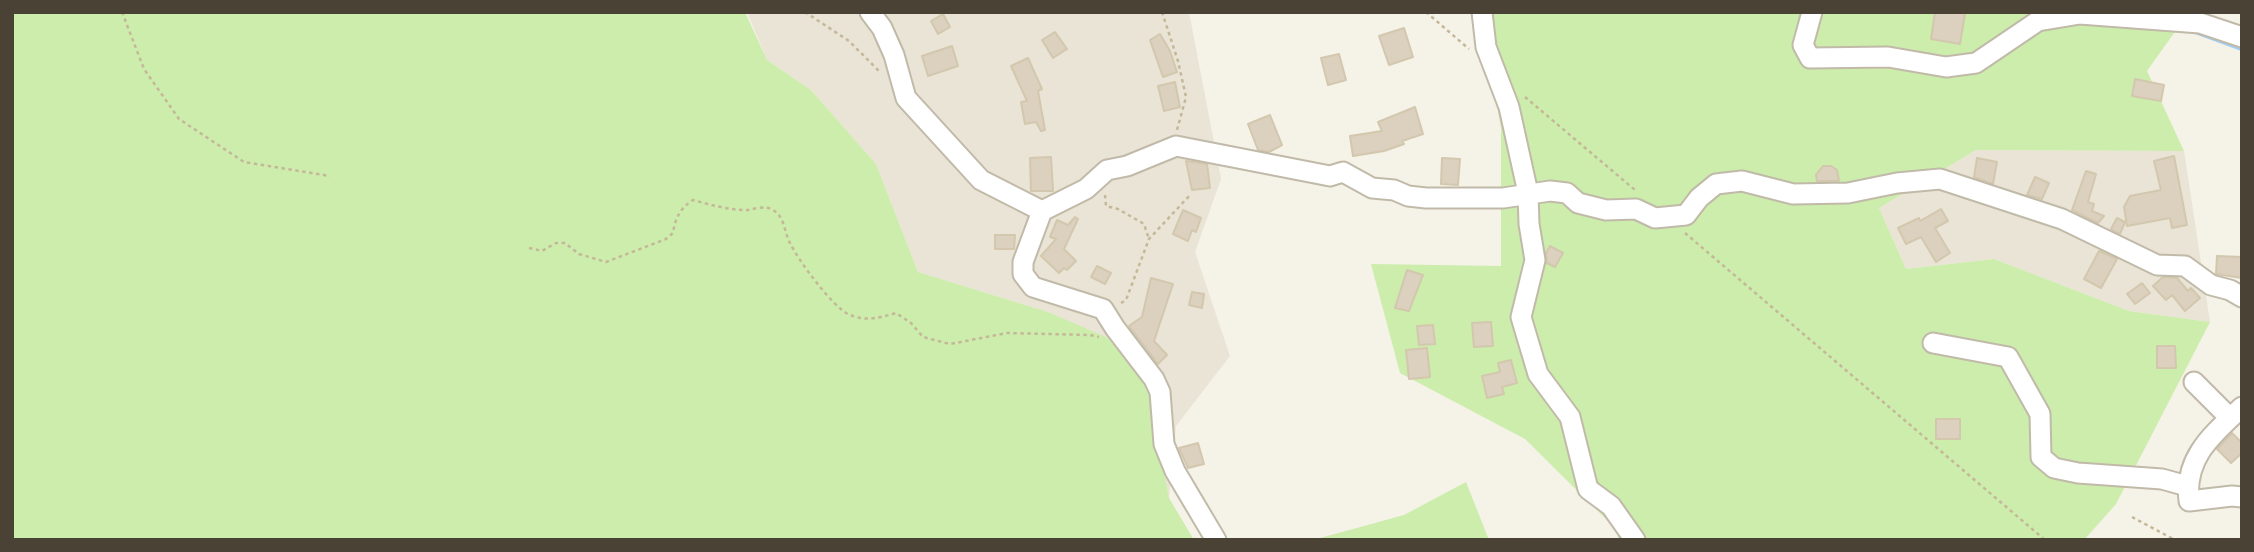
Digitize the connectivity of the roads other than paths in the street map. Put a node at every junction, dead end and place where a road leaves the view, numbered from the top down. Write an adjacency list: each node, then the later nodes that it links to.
1 (870, 12): 7 (street)
2 (1482, 12): 6 (street)
3 (1812, 12): 4 (street)
4 (2165, 17): 5 (street)
5 (2242, 37)
6 (1528, 193): 7 (street); 8 (street); 15 (street)
7 (1042, 211): 14 (street)
8 (2242, 297)
9 (1933, 343): 12 (street)
10 (2194, 382): 11 (street)
11 (2236, 413): 12 (street)
12 (2187, 486): 13 (street)
13 (2242, 498)
14 (1216, 540)
15 (1635, 540)

